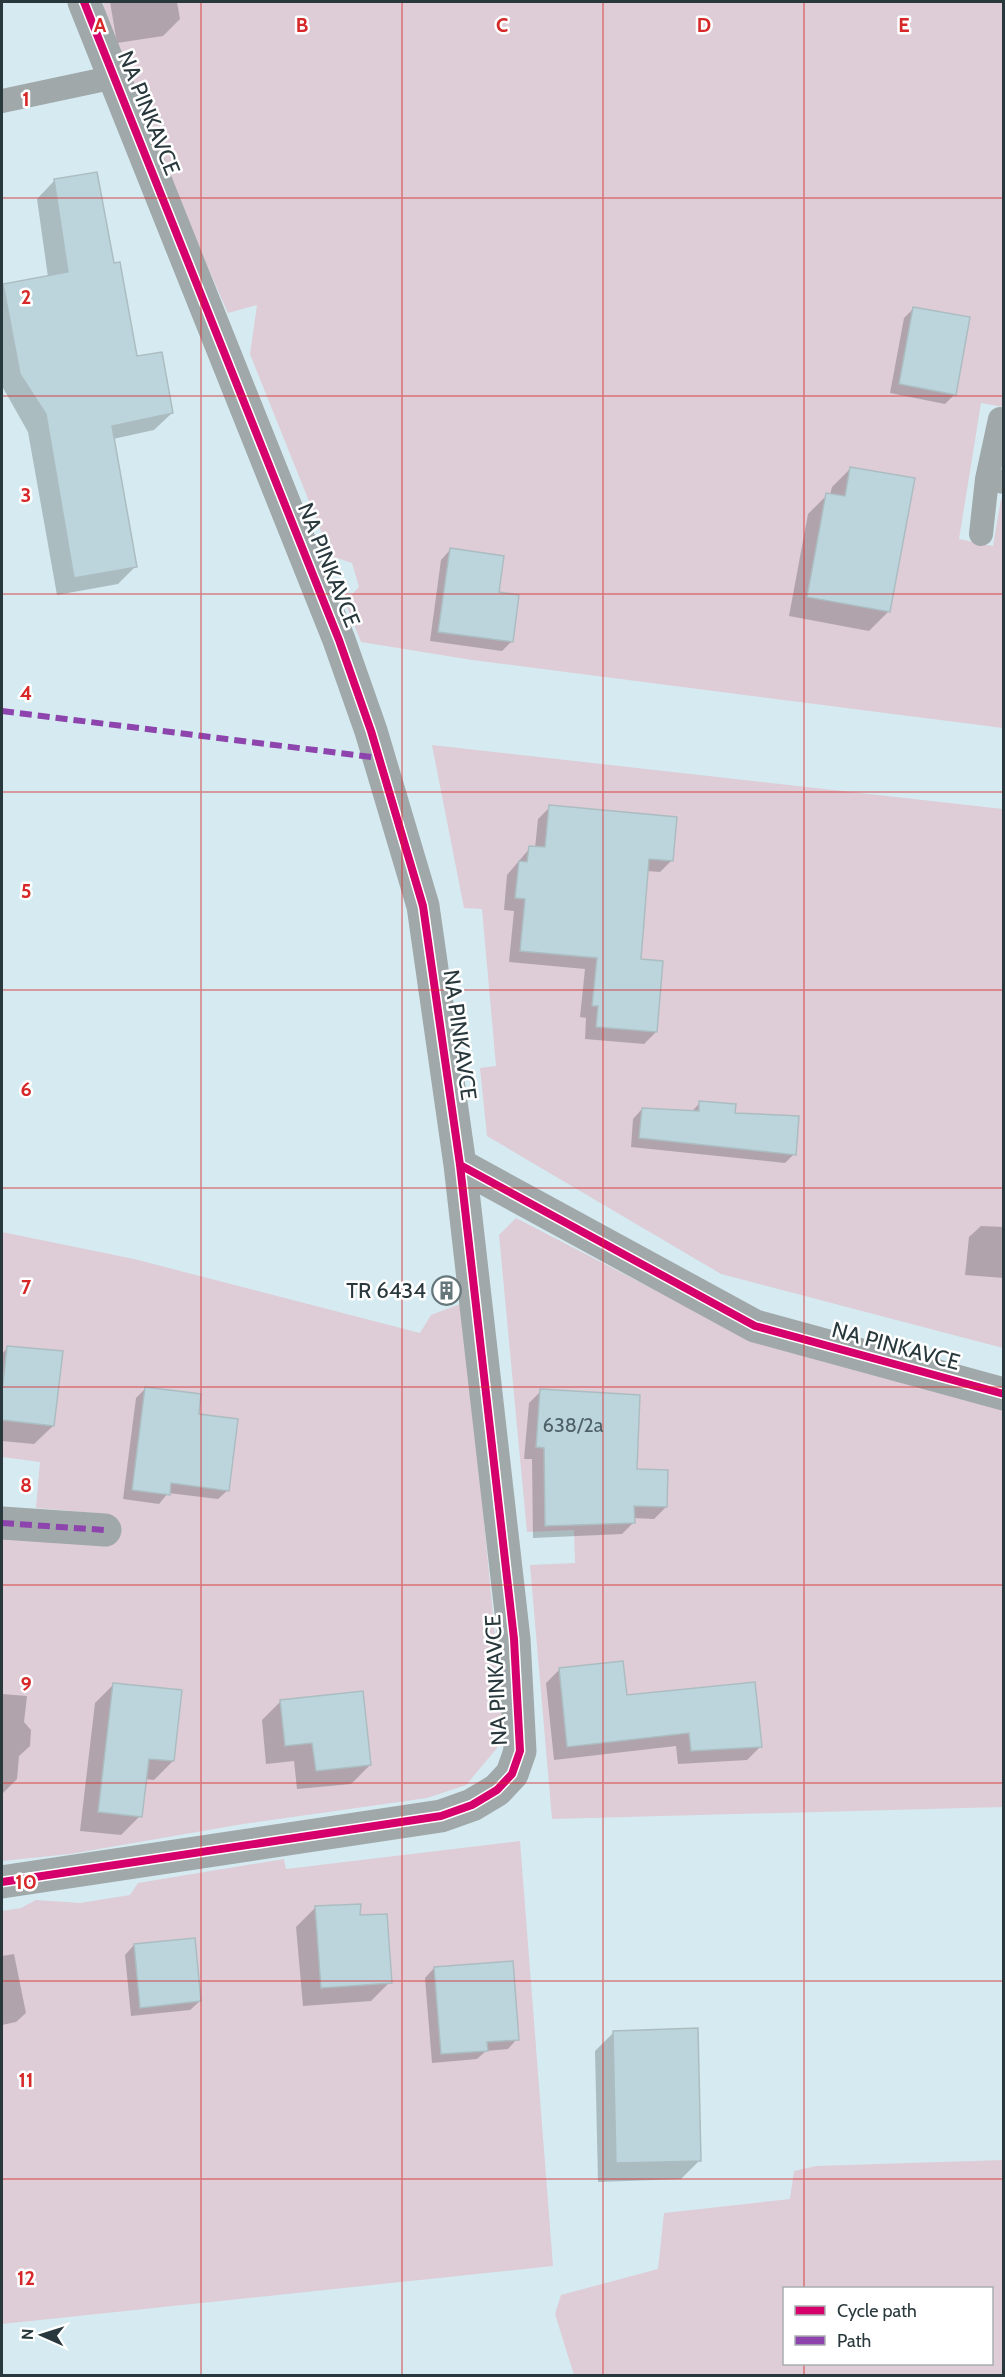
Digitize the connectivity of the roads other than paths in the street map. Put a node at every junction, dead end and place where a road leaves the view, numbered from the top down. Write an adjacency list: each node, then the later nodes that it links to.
1 (84, 2): 2 (street, NA PINKAVCE)
2 (116, 77): 3 (lane); 7 (street, NA PINKAVCE)
3 (2, 101)
4 (1000, 419): 5 (lane)
5 (995, 480): 6 (lane)
6 (981, 534)
7 (460, 1165): 8 (street, NA PINKAVCE); 11 (street, NA PINKAVCE)
8 (1004, 1394)
9 (2, 1523): 10 (street)
10 (105, 1530)
11 (2, 1882)

